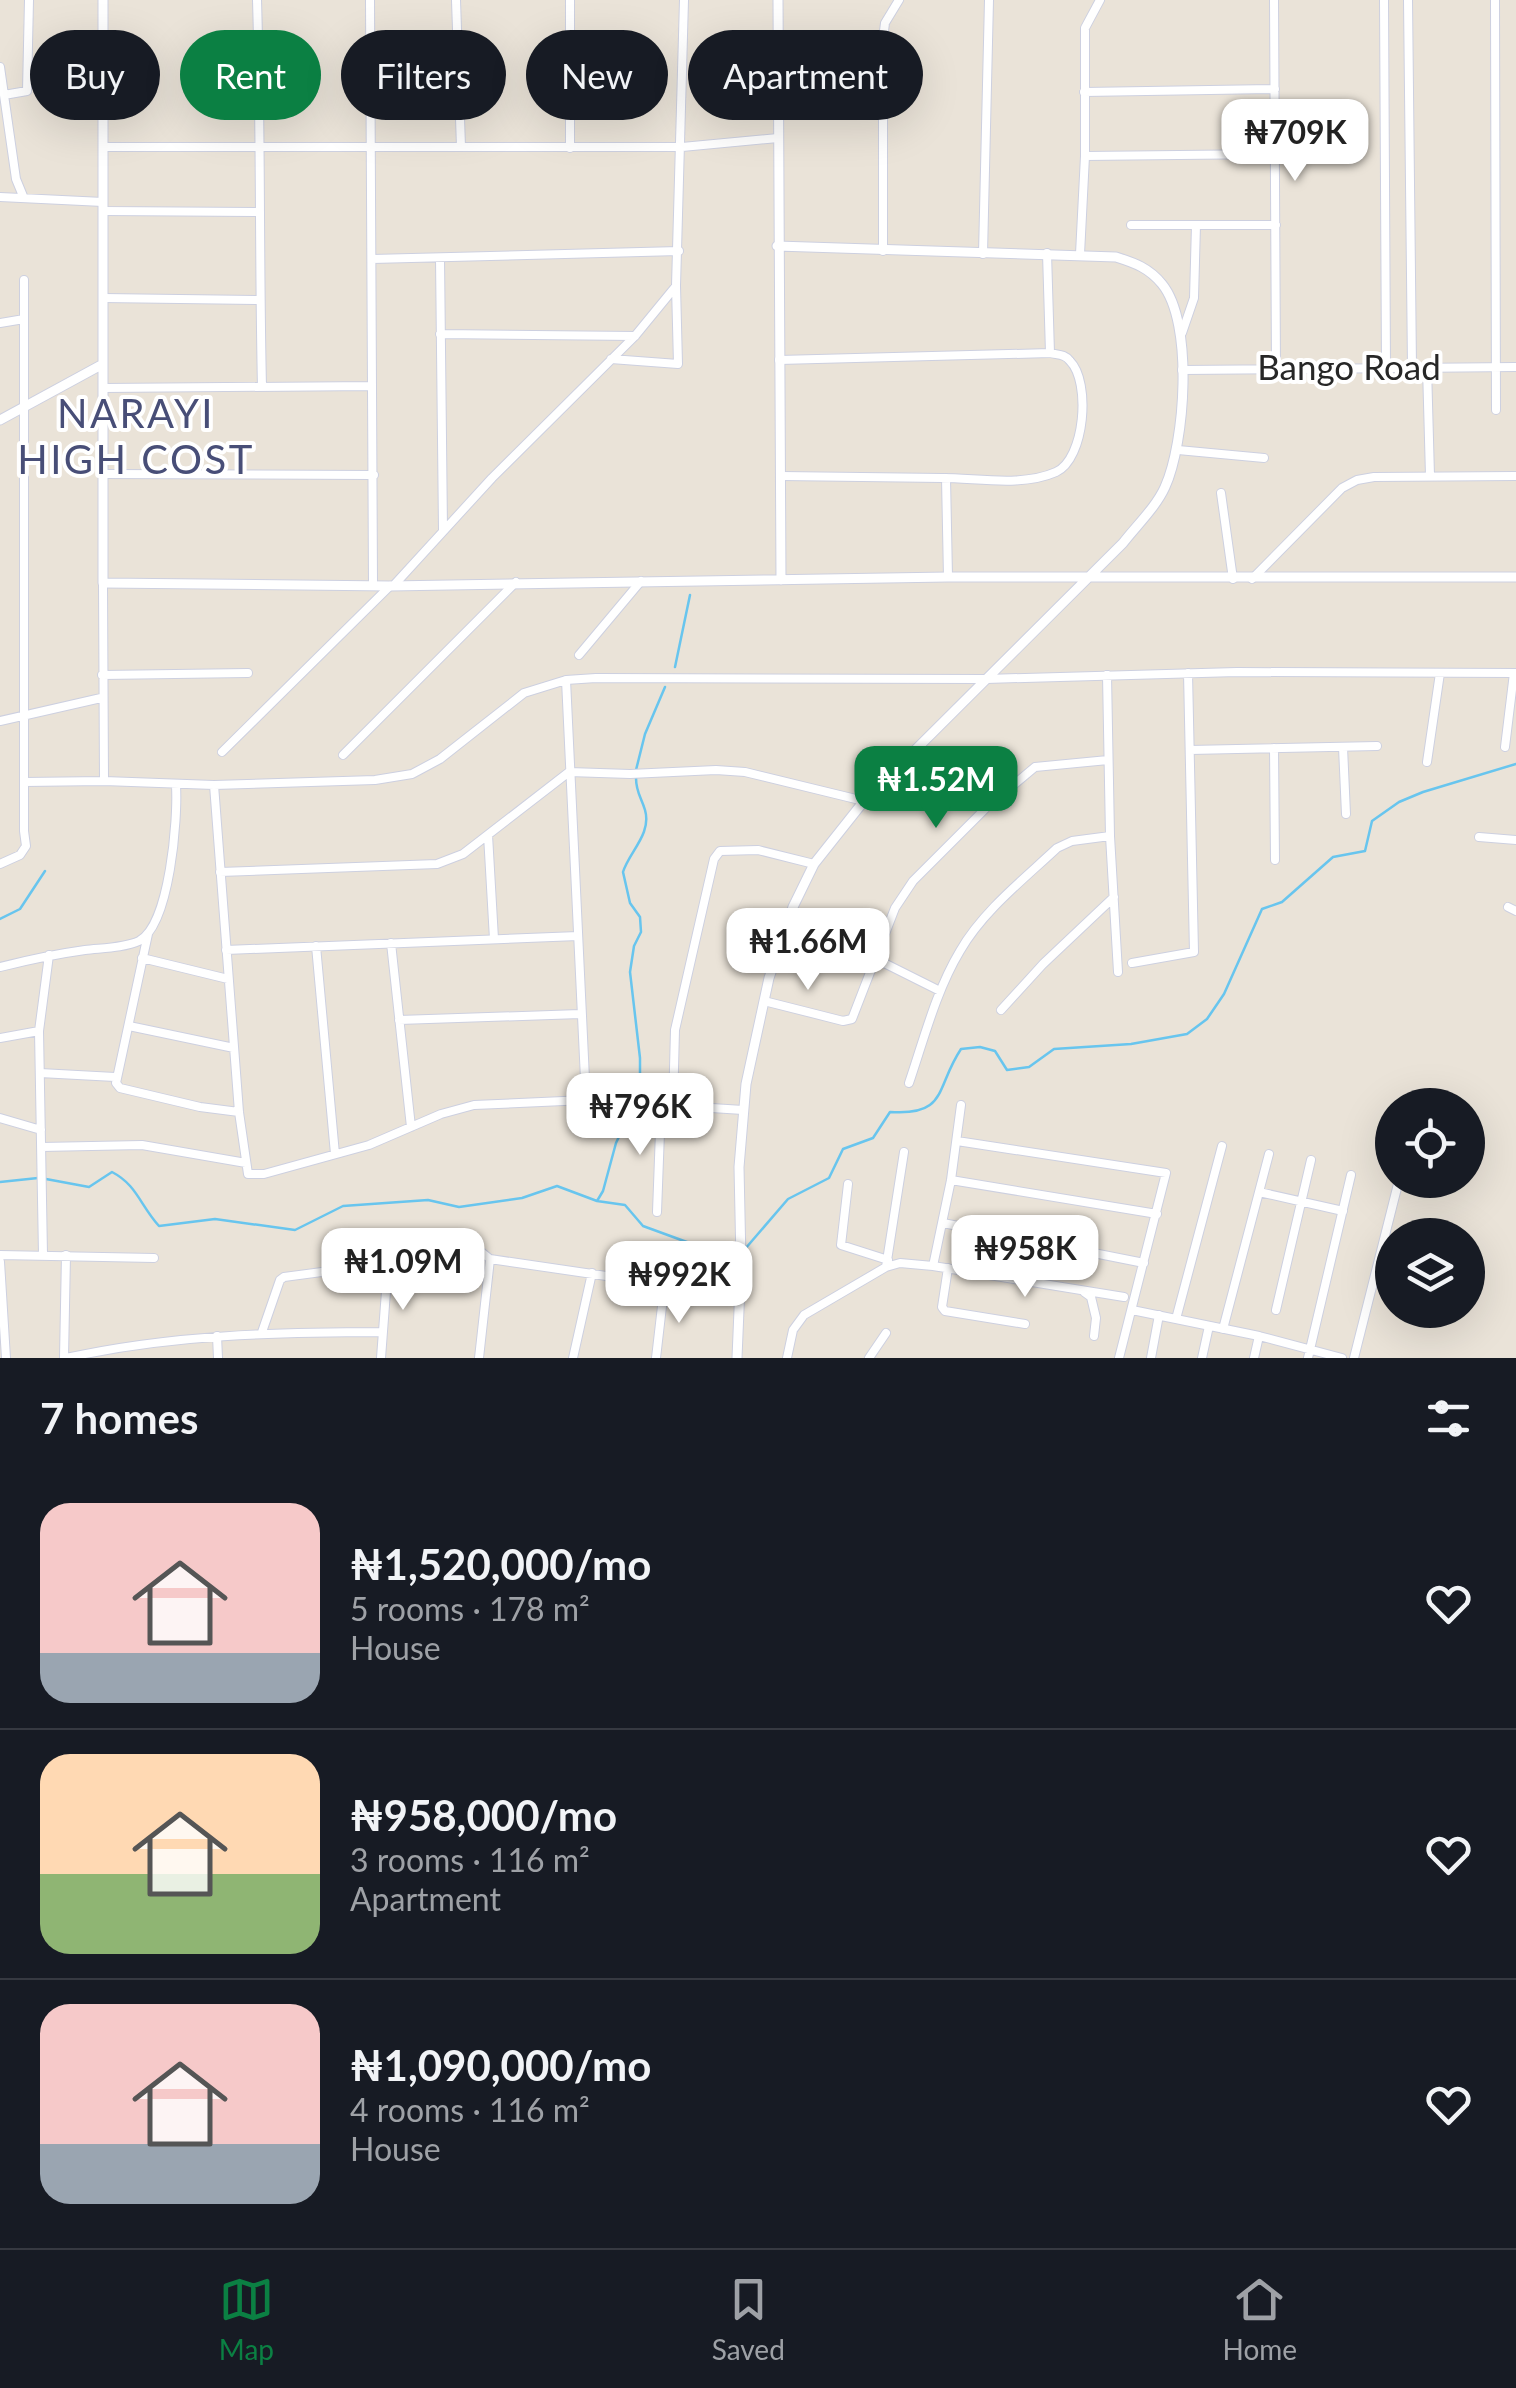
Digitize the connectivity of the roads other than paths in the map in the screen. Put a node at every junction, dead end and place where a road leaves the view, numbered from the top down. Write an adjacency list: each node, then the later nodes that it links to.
1 (29, 0): 19 (street)
2 (103, 0): 22 (street)
3 (257, 0): 23 (street)
4 (370, 0): 24 (street)
5 (456, 0): 25 (street)
6 (570, 0): 26 (street)
7 (684, 0): 27 (street)
8 (778, 0): 21 (street)
9 (899, 0): 39 (street)
10 (989, 0): 41 (street)
11 (1100, 0): 18 (street)
12 (1274, 0): 17 (street)
13 (1384, 0): 58 (street)
14 (1408, 0): 59 (street)
15 (1495, 0): 63 (street)
16 (0, 67): 19 (street)
17 (1275, 89): 18 (street); 28 (street)
18 (1084, 92): 29 (street)
19 (4, 95): 20 (street)
20 (4, 117): 30 (street)
21 (778, 138): 27 (street); 37 (street)
22 (104, 146): 23 (street); 32 (street)
23 (261, 147): 24 (street); 33 (street)
24 (371, 148): 25 (street); 44 (street)
25 (462, 148): 26 (street)
26 (570, 148): 27 (street)
27 (682, 148): 38 (street)
28 (1276, 154): 29 (street); 36 (street)
29 (1085, 156): 42 (street)
30 (23, 196): 31 (street); 32 (street)
31 (0, 197)
32 (103, 207): 33 (street); 47 (street)
33 (258, 212): 48 (street)
34 (1130, 224): 35 (street)
35 (1196, 224): 36 (street); 51 (street)
36 (1276, 225): 61 (street)
37 (778, 246): 39 (street); 56 (street)
38 (679, 251): 43 (street); 46 (street)
39 (883, 252): 41 (street)
40 (1047, 253): 41 (street); 42 (street); 54 (street)
41 (983, 254)
42 (1080, 254): 51 (street)
43 (440, 258): 44 (street); 52 (street)
44 (372, 259): 65 (street)
45 (24, 280): 49 (street)
46 (676, 286): 53 (street); 55 (street)
47 (103, 298): 48 (street); 57 (street)
48 (260, 300): 66 (street)
49 (24, 320): 50 (street); 68 (street)
50 (0, 324)
51 (1182, 332): 64 (street)
52 (440, 334): 53 (street); 80 (street)
53 (635, 336): 55 (street)
54 (1050, 353): 56 (street); 78 (street)
55 (611, 359): 80 (street)
56 (779, 360): 75 (street)
57 (103, 364): 67 (street); 68 (street)
58 (1386, 367): 59 (street, Bango Road); 61 (street, Bango Road)
59 (1412, 367): 62 (street, Bango Road)
60 (1516, 367): 63 (street, Bango Road)
61 (1276, 368): 64 (street, Bango Road)
62 (1427, 368): 63 (street, Bango Road); 76 (street)
63 (1496, 368): 69 (street)
64 (1182, 370): 71 (street)
65 (372, 386): 66 (street); 74 (street)
66 (262, 387): 67 (street)
67 (103, 388): 73 (street)
68 (26, 406): 70 (street); 102 (street)
69 (1496, 410)
70 (0, 420)
71 (1178, 450): 72 (street); 82 (street)
72 (1264, 458)
73 (104, 474): 74 (street); 88 (street)
74 (374, 475): 90 (street)
75 (781, 476): 78 (street); 87 (street)
76 (1430, 476): 77 (street); 85 (street)
77 (1516, 476)
78 (946, 478): 81 (street)
79 (1221, 493): 84 (street)
80 (442, 530): 91 (street)
81 (948, 578): 82 (street); 87 (street)
82 (1088, 578): 84 (street); 99 (street)
83 (1516, 578): 85 (street)
84 (1233, 579): 85 (street)
85 (1252, 579)
86 (641, 580): 87 (street); 89 (street); 92 (street)
87 (781, 580)
88 (104, 582): 90 (street); 98 (street)
89 (516, 582): 91 (street); 110 (street)
90 (373, 584): 91 (street)
91 (392, 585): 109 (street)
92 (579, 655)
93 (1515, 672): 96 (street); 106 (street)
94 (248, 673): 98 (street)
95 (1188, 673): 96 (street); 97 (street); 108 (street)
96 (1440, 673): 112 (street)
97 (1106, 674): 99 (street); 111 (street)
98 (102, 675): 101 (street)
99 (986, 678): 100 (street); 118 (street)
100 (566, 680): 113 (street); 117 (street)
101 (102, 698): 102 (street); 114 (street)
102 (24, 716): 103 (street); 115 (street)
103 (0, 720)
104 (1377, 746): 105 (street)
105 (1343, 747): 107 (street); 119 (street)
106 (1505, 747)
107 (1274, 748): 108 (street); 124 (street)
108 (1190, 750): 139 (street)
109 (222, 752)
110 (343, 755)
111 (1108, 760): 121 (street); 138 (street)
112 (1427, 762)
113 (569, 772): 118 (street); 120 (street); 130 (street)
114 (104, 781): 115 (street); 116 (street)
115 (24, 782): 125 (street)
116 (176, 786): 117 (street); 129 (street)
117 (214, 786): 127 (street)
118 (864, 801): 126 (street)
119 (1346, 814)
120 (488, 835): 127 (street); 131 (street)
121 (1110, 836): 128 (street); 143 (street)
122 (1480, 837): 123 (street)
123 (1516, 840)
124 (1275, 860)
125 (0, 864)
126 (814, 864): 144 (street); 158 (street)
127 (220, 872): 135 (street)
128 (1114, 897): 141 (street); 145 (street)
129 (148, 934): 132 (street); 137 (street)
130 (578, 936): 131 (street); 146 (street)
131 (494, 939): 133 (street)
132 (138, 942): 136 (street); 137 (street)
133 (391, 943): 134 (street); 147 (street)
134 (316, 946): 135 (street); 168 (street)
135 (226, 950): 142 (street)
136 (49, 955): 140 (street); 149 (street)
137 (143, 955): 142 (street); 148 (street)
138 (876, 959): 143 (street); 144 (street)
139 (1132, 963)
140 (0, 967)
141 (1118, 972)
142 (228, 979): 151 (street)
143 (940, 992): 154 (street)
144 (764, 1001): 159 (street)
145 (1001, 1010)
146 (580, 1014): 147 (street); 155 (street)
147 (399, 1020): 162 (street)
148 (128, 1026): 151 (street); 153 (street)
149 (39, 1031): 150 (street); 152 (street)
150 (0, 1038)
151 (234, 1048): 160 (street)
152 (40, 1073): 153 (street); 163 (street)
153 (115, 1077): 160 (street)
154 (910, 1084)
155 (586, 1100): 157 (street); 162 (street)
156 (961, 1104): 164 (street)
157 (661, 1105): 158 (street); 179 (street)
158 (673, 1106): 159 (street)
159 (743, 1110): 218 (street)
160 (239, 1112): 171 (street)
161 (0, 1118): 163 (street)
162 (411, 1127): 168 (street)
163 (40, 1130): 166 (street)
164 (957, 1142): 173 (street); 180 (street)
165 (1222, 1146): 198 (street)
166 (41, 1148): 171 (street); 182 (street)
167 (904, 1152): 187 (street)
168 (335, 1154): 171 (street)
169 (1269, 1154): 175 (street)
170 (1311, 1160): 177 (street)
171 (246, 1163)
172 (1351, 1175): 178 (street)
173 (951, 1180): 180 (street); 181 (street)
174 (848, 1184): 187 (street)
175 (1259, 1192): 177 (street); 201 (street)
176 (1394, 1198): 226 (street)
177 (1302, 1202): 178 (street); 196 (street)
178 (1343, 1211): 209 (street)
179 (657, 1212)
180 (1157, 1214): 188 (street)
181 (943, 1223): 188 (street); 190 (street)
182 (44, 1255): 183 (street); 184 (street)
183 (66, 1255): 185 (street); 211 (street)
184 (0, 1258): 210 (street)
185 (154, 1258)
186 (490, 1260): 189 (street); 192 (street); 215 (street)
187 (887, 1263): 190 (street); 219 (street)
188 (1144, 1263): 195 (street)
189 (388, 1265): 202 (street); 203 (street)
190 (933, 1266): 191 (street)
191 (948, 1268): 193 (street); 199 (street)
192 (592, 1273): 216 (street); 217 (street)
193 (1080, 1289): 194 (street); 206 (street)
194 (1124, 1298)
195 (1132, 1310): 197 (street); 221 (street)
196 (1276, 1310)
197 (1158, 1315): 198 (street); 222 (street)
198 (1176, 1319): 200 (street)
199 (1025, 1324)
200 (1209, 1326): 201 (street); 223 (street)
201 (1224, 1329): 207 (street)
202 (262, 1332): 203 (street); 205 (street)
203 (382, 1332): 214 (street)
204 (886, 1333): 220 (street)
205 (216, 1336): 208 (street); 213 (street)
206 (1094, 1336)
207 (1259, 1336): 209 (street); 224 (street)
208 (145, 1344): 211 (street); 212 (street)
209 (1309, 1354): 225 (street)
210 (6, 1358)
211 (65, 1358)
212 (145, 1358)
213 (218, 1358)
214 (382, 1358)
215 (479, 1358)
216 (573, 1358)
217 (656, 1358)
218 (738, 1358)
219 (787, 1358)
220 (869, 1358)
221 (1119, 1358)
222 (1150, 1358)
223 (1202, 1358)
224 (1254, 1358)
225 (1342, 1358)
226 (1354, 1358)

